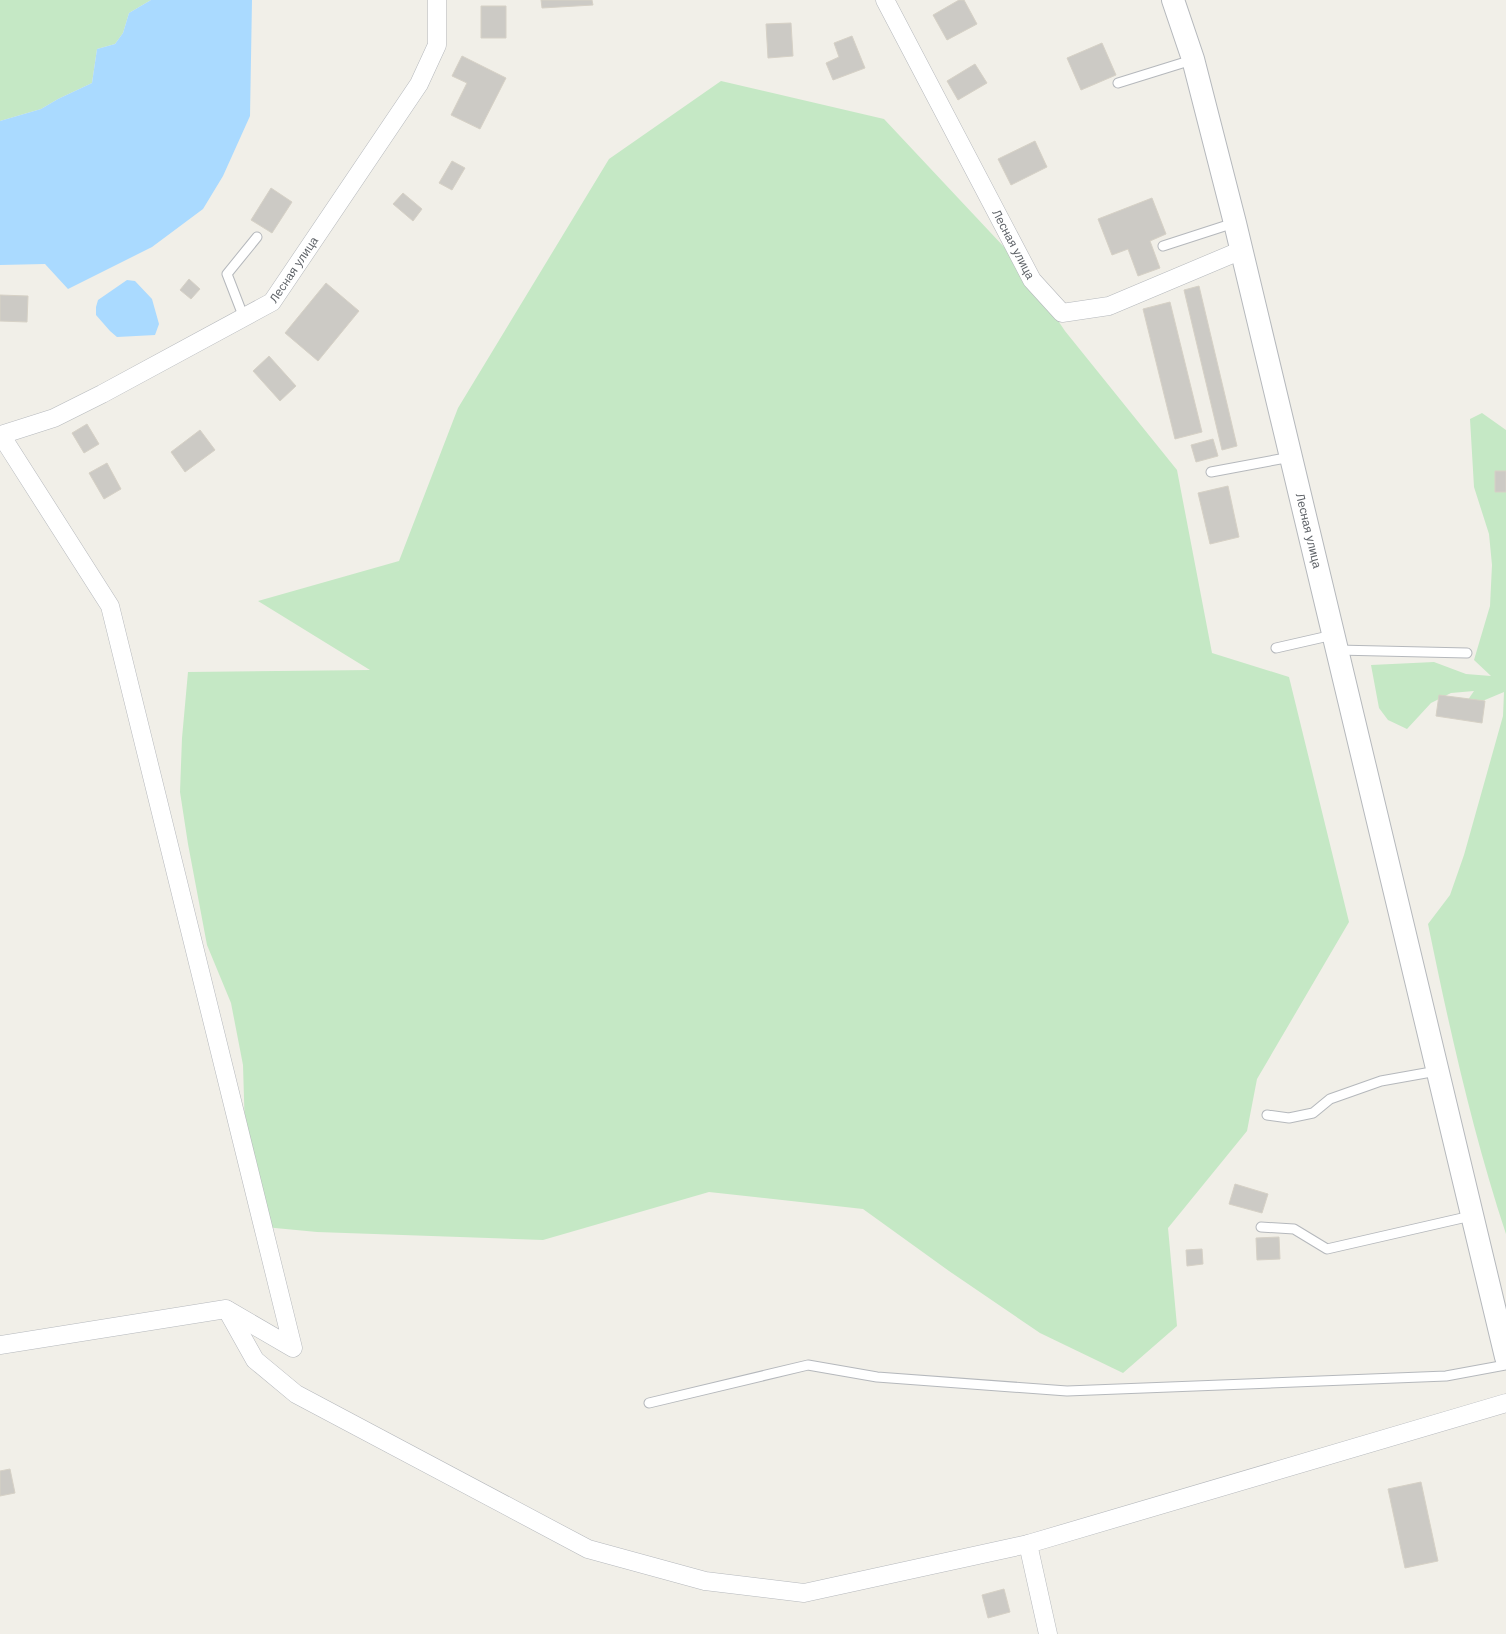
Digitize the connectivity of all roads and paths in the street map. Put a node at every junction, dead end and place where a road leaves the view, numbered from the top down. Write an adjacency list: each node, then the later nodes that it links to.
1 (437, 0): 10 (street, Лесная улица)
2 (886, 0): 9 (street, Лесная улица)
3 (1173, 0): 4 (street, Лесная улица)
4 (1193, 59): 5 (lane); 6 (street, Лесная улица)
5 (1118, 83)
6 (1235, 222): 8 (lane); 9 (street, Лесная улица)
7 (258, 237): 10 (lane)
8 (1163, 246)
9 (1242, 250): 12 (street, Лесная улица)
10 (244, 318): 11 (street, Лесная улица)
11 (0, 435): 21 (street)
12 (1291, 457): 13 (lane); 14 (street, Лесная улица)
13 (1211, 472)
14 (1335, 642): 15 (lane); 16 (lane); 17 (street, Лесная улица)
15 (1276, 648)
16 (1467, 652)
17 (1437, 1071): 18 (lane); 19 (street, Лесная улица)
18 (1267, 1115)
19 (1472, 1216): 20 (lane); 23 (street, Лесная улица)
20 (1261, 1227)
21 (226, 1309): 22 (street); 27 (street)
22 (0, 1345)
23 (1506, 1357)
24 (1506, 1365): 25 (lane)
25 (649, 1403)
26 (1506, 1403): 27 (street)
27 (1028, 1544): 28 (street)
28 (1048, 1634)

